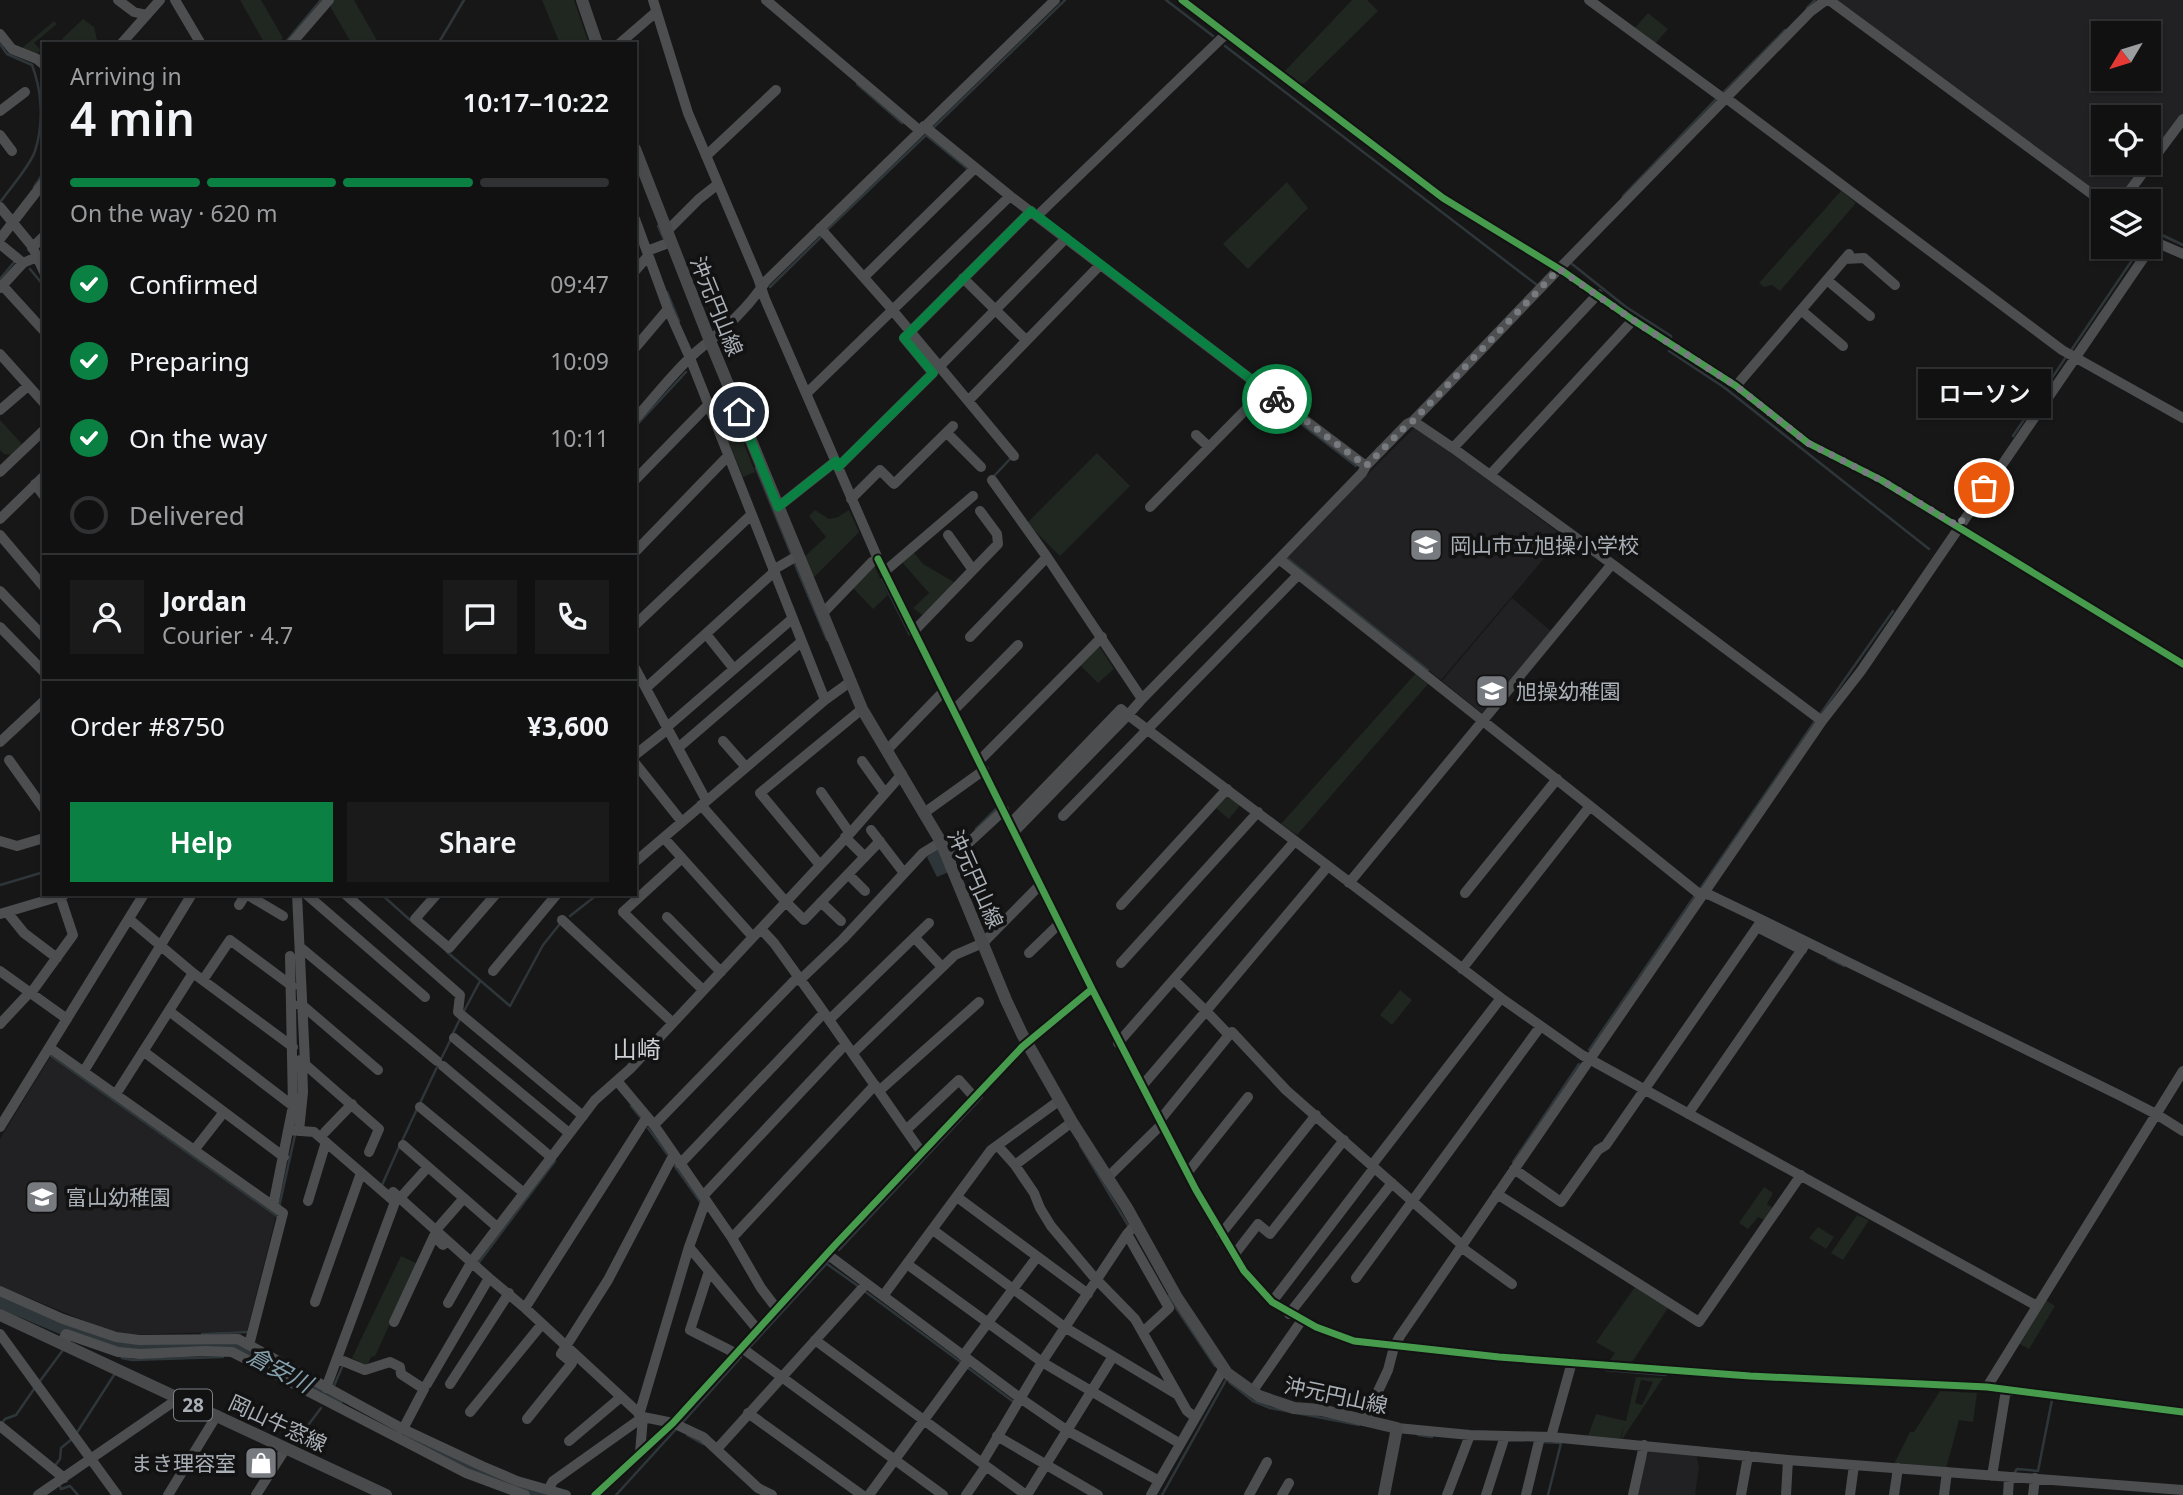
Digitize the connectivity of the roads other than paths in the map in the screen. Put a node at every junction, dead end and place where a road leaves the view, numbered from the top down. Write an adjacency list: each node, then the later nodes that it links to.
1 (118, 0): 13 (street)
2 (160, 0): 13 (street)
3 (175, 0): 17 (street)
4 (329, 0): 18 (street)
5 (582, 0): 19 (main road)
6 (653, 0): 12 (street)
7 (766, 0): 27 (street)
8 (1055, 0): 27 (street)
9 (1182, 0): 15 (street)
10 (1589, 0): 24 (street)
11 (1828, 0): 24 (street); 36 (street)
12 (654, 13): 20 (street); 30 (street)
13 (147, 15): 16 (street)
14 (0, 34): 21 (street)
15 (1226, 34): 39 (street); 56 (street)
16 (123, 42)
17 (200, 42)
18 (293, 42)
19 (596, 42)
20 (621, 42)
21 (42, 63)
22 (776, 90): 30 (street)
23 (25, 92): 25 (street)
24 (1723, 97): 56 (street); 77 (street)
25 (0, 111)
26 (2183, 119): 35 (street)
27 (926, 130): 32 (street); 42 (street)
28 (0, 135): 29 (street)
29 (12, 151)
30 (706, 156): 34 (street)
31 (637, 157): 48 (main road, 沖元円山線)
32 (972, 171): 37 (street); 57 (street)
33 (42, 185): 41 (street)
34 (716, 185): 48 (street); 62 (street)
35 (2131, 189)
36 (2091, 193)
37 (1008, 198): 39 (street); 67 (street)
38 (0, 207): 41 (street)
39 (1034, 213): 45 (street); 58 (street)
40 (637, 221): 48 (street)
41 (13, 223): 44 (street); 49 (street)
42 (823, 232): 57 (street); 62 (street)
43 (42, 238): 49 (street)
44 (0, 239)
45 (1064, 240): 53 (street); 65 (street)
46 (2161, 243): 50 (street)
47 (0, 244): 52 (street)
48 (658, 246): 55 (street); 64 (street); 73 (main road, 沖元円山線)
49 (32, 248): 52 (street); 54 (street)
50 (2183, 254)
51 (2143, 259): 77 (street)
52 (20, 260): 61 (street)
53 (1098, 267): 72 (street); 83 (street)
54 (42, 268)
55 (637, 269)
56 (1559, 269): 63 (street); 90 (street)
57 (864, 277): 67 (street)
58 (963, 278): 65 (street); 71 (street)
59 (1827, 280): 60 (street); 66 (street); 68 (street)
60 (1895, 285)
61 (1, 287): 70 (street)
62 (761, 288): 73 (street); 82 (street)
63 (1598, 294): 69 (street); 94 (street)
64 (668, 309): 74 (street); 78 (street)
65 (995, 310): 72 (street); 79 (street)
66 (1801, 310): 75 (street); 81 (street)
67 (890, 313): 71 (street); 82 (street)
68 (1870, 316)
69 (1633, 320): 81 (street); 101 (street)
70 (42, 329)
71 (908, 333): 79 (street); 97 (street)
72 (1026, 340): 85 (street)
73 (710, 341): 78 (street); 107 (main road, 沖元円山線)
74 (637, 346)
75 (1843, 346)
76 (0, 354): 80 (street)
77 (2071, 355): 89 (street); 112 (street)
78 (690, 358): 86 (street); 88 (street)
79 (939, 367): 85 (street)
80 (28, 386): 84 (street); 87 (street)
81 (1736, 386): 112 (street)
82 (807, 393): 97 (street)
83 (1263, 393): 93 (street); 99 (street)
84 (42, 401)
85 (968, 401): 96 (street)
86 (708, 405): 95 (street); 102 (street)
87 (0, 411)
88 (637, 417)
89 (2183, 418)
90 (1413, 421): 94 (street); 99 (street)
91 (42, 432): 98 (street)
92 (1196, 435): 93 (street)
93 (1209, 447): 108 (street)
94 (1453, 448): 101 (street)
95 (728, 456): 110 (street); 115 (street)
96 (1014, 456)
97 (834, 464): 106 (street); 107 (street)
98 (2, 465)
99 (1366, 466): 118 (street)
100 (981, 467): 106 (street)
101 (1490, 475): 120 (street)
102 (637, 478)
103 (39, 480): 111 (street)
104 (992, 480): 117 (street)
105 (973, 496): 123 (street)
106 (851, 499): 119 (street)
107 (778, 507): 116 (main road, 沖元円山線)
108 (1150, 507)
109 (980, 511): 122 (street)
110 (751, 514): 121 (street); 129 (street)
111 (0, 519)
112 (1958, 526): 138 (street); 152 (street)
113 (0, 535): 125 (street)
114 (948, 535): 122 (street)
115 (637, 550)
116 (794, 558): 121 (street); 127 (main road, 沖元円山線)
117 (1045, 559): 134 (street); 135 (street)
118 (1279, 559): 124 (street); 146 (street)
119 (875, 561): 123 (street); 127 (street)
120 (1609, 567): 151 (street); 152 (street)
121 (776, 569): 128 (street); 132 (street)
122 (974, 570): 131 (street)
123 (884, 572): 131 (street)
124 (1298, 575): 151 (street); 154 (street)
125 (42, 585)
126 (0, 591): 133 (street)
127 (822, 614): 142 (main road, 沖元円山線)
128 (792, 619): 136 (street); 139 (street)
129 (637, 623)
130 (0, 627): 140 (street)
131 (913, 632): 144 (street)
132 (706, 634): 139 (street); 143 (street)
133 (42, 635)
134 (970, 637)
135 (1099, 640): 146 (street); 164 (street)
136 (801, 642): 145 (street); 157 (street)
137 (1018, 645): 149 (street)
138 (2183, 664)
139 (734, 668): 153 (street)
140 (42, 670)
141 (637, 672): 143 (street)
142 (847, 684): 145 (street); 148 (main road, 沖元円山線)
143 (646, 688): 153 (street)
144 (941, 694): 149 (street); 158 (street)
145 (827, 699): 163 (street)
146 (1142, 699): 150 (street)
147 (42, 703): 156 (street)
148 (858, 710): 158 (main road, 沖元円山線); 191 (street)
149 (953, 711): 164 (street)
150 (1128, 715): 154 (street); 178 (street)
151 (1484, 718): 166 (street); 195 (street)
152 (1819, 719): 199 (street)
153 (667, 728): 157 (street); 159 (street)
154 (1150, 728): 167 (street); 176 (street)
155 (723, 741): 163 (street)
156 (0, 742)
157 (678, 748): 170 (street)
158 (887, 750): 165 (main road, 沖元円山線)
159 (637, 753)
160 (9, 760): 171 (street)
161 (862, 761): 169 (street)
162 (637, 765): 177 (street)
163 (746, 766): 170 (street)
164 (981, 769): 173 (street); 175 (street)
165 (899, 778): 169 (street); 175 (main road, 沖元円山線)
166 (1557, 779): 172 (street); 198 (street)
167 (1227, 789): 174 (street); 215 (street)
168 (821, 792): 180 (street)
169 (884, 792): 180 (street)
170 (703, 803): 177 (street); 213 (street)
171 (42, 806)
172 (1590, 806): 199 (street); 236 (street)
173 (1001, 811): 178 (street); 190 (street)
174 (1258, 812): 184 (street); 234 (street)
175 (924, 813): 186 (main road, 沖元円山線)
176 (1063, 816)
177 (682, 821): 181 (street)
178 (1012, 827): 196 (street)
179 (871, 830): 183 (street)
180 (848, 837): 187 (street); 191 (street)
181 (664, 838): 188 (street); 189 (street)
182 (42, 839): 185 (street)
183 (880, 841): 187 (street); 193 (street)
184 (1295, 841): 192 (street); 242 (street)
185 (1, 842)
186 (937, 844): 190 (main road, 沖元円山線); 193 (street)
187 (865, 857): 194 (street)
188 (682, 858): 225 (street); 245 (street)
189 (639, 859)
190 (950, 861): 227 (main road, 沖元円山線)
191 (820, 864): 213 (street)
192 (1328, 866): 195 (street); 253 (street)
193 (904, 873): 243 (street)
194 (848, 874): 197 (street); 212 (street)
195 (1349, 883): 236 (street)
196 (1038, 886): 224 (street); 227 (street)
197 (865, 891)
198 (1465, 893)
199 (1699, 893): 223 (street); 268 (street)
200 (60, 896): 216 (street)
201 (63, 896): 233 (street)
202 (143, 896): 219 (street)
203 (191, 896): 228 (street)
204 (245, 896): 214 (street)
205 (249, 896): 217 (street)
206 (297, 896): 230 (street)
207 (308, 896): 248 (street)
208 (347, 896): 288 (street)
209 (435, 896): 210 (street)
210 (494, 896)
211 (555, 896): 237 (street)
212 (821, 902): 213 (street); 221 (street)
213 (788, 904): 225 (street)
214 (239, 905)
215 (1121, 905)
216 (4, 913): 233 (street)
217 (282, 916)
218 (667, 916): 238 (street)
219 (129, 919): 228 (street); 254 (street)
220 (562, 920): 256 (street)
221 (841, 921)
222 (929, 923): 226 (street)
223 (1759, 923): 229 (street); 276 (street)
224 (1057, 925): 231 (street); 246 (street)
225 (760, 933): 238 (street); 243 (street)
226 (915, 938): 235 (street); 255 (street)
227 (979, 944): 235 (street); 262 (main road, 沖元円山線)
228 (161, 946): 239 (street); 271 (street)
229 (1805, 946): 285 (street); 286 (street)
230 (300, 947): 251 (street); 305 (street)
231 (1029, 953)
232 (290, 956): 244 (street)
233 (57, 958): 247 (street)
234 (1121, 963)
235 (942, 967): 267 (street)
236 (1462, 969): 249 (street)
237 (493, 971)
238 (721, 972): 245 (street)
239 (193, 973): 241 (street); 252 (street)
240 (4, 979): 247 (street)
241 (203, 980): 244 (street); 263 (street)
242 (1174, 980): 253 (street); 261 (street)
243 (797, 981): 255 (street); 289 (street)
244 (292, 986): 251 (street)
245 (703, 990): 256 (street)
246 (1090, 990): 261 (street); 262 (street)
247 (29, 994): 254 (street); 257 (street)
248 (425, 997)
249 (1501, 998): 258 (street); 309 (street)
250 (979, 1002): 275 (street)
251 (298, 1005): 263 (street); 269 (street); 270 (street)
252 (169, 1011): 266 (street); 282 (street)
253 (1206, 1011): 259 (street); 274 (street)
254 (67, 1019): 264 (street)
255 (825, 1019): 267 (street); 306 (street)
256 (673, 1023): 273 (street)
257 (0, 1024)
258 (1540, 1027): 268 (street); 323 (street)
259 (1229, 1035): 287 (street); 290 (street)
260 (454, 1038): 296 (street)
261 (1118, 1043): 274 (street)
262 (1025, 1045): 278 (street); 280 (main road, 沖元円山線)
263 (293, 1047): 269 (street)
264 (50, 1048): 271 (street); 292 (street)
265 (841, 1049): 321 (street)
266 (143, 1051): 277 (street); 284 (street)
267 (853, 1054): 275 (street)
268 (1589, 1059): 276 (street); 310 (street)
269 (300, 1061): 281 (street); 282 (street); 293 (street)
270 (378, 1070)
271 (84, 1071): 277 (street)
272 (2183, 1071): 286 (street)
273 (620, 1084): 288 (street); 289 (street)
274 (1142, 1086): 290 (street)
275 (875, 1088): 294 (street); 330 (street)
276 (1644, 1092): 285 (street); 310 (street)
277 (117, 1094): 301 (street)
278 (974, 1097): 294 (street); 303 (street)
279 (1248, 1097): 311 (street)
280 (1057, 1103): 291 (main road, 沖元円山線); 300 (street)
281 (352, 1104): 297 (street); 302 (street)
282 (293, 1107): 293 (street)
283 (420, 1107): 316 (street)
284 (224, 1112): 301 (street); 304 (street)
285 (1688, 1114): 313 (street)
286 (2156, 1114): 295 (street); 352 (street)
287 (1315, 1115): 298 (street); 329 (street)
288 (583, 1116): 296 (street)
289 (650, 1121): 306 (street); 353 (street)
290 (1161, 1122): 311 (street); 314 (street)
291 (1069, 1124): 307 (street); 314 (main road, 沖元円山線)
292 (0, 1128)
293 (297, 1129): 297 (street); 304 (street)
294 (906, 1130): 303 (street)
295 (2183, 1131)
296 (569, 1133): 305 (street)
297 (325, 1137): 312 (street); 319 (street); 322 (street)
298 (1344, 1140): 309 (street); 334 (street)
299 (403, 1145): 308 (street)
300 (998, 1146): 307 (street); 318 (street)
301 (195, 1149): 324 (street)
302 (369, 1152)
303 (922, 1153): 333 (street)
304 (284, 1157): 324 (street)
305 (551, 1157): 316 (street)
306 (677, 1159): 321 (street); 368 (street)
307 (1015, 1165): 341 (street)
308 (428, 1167): 319 (street); 320 (street)
309 (1373, 1167): 315 (street); 350 (street)
310 (1514, 1169): 317 (street)
311 (1188, 1172): 329 (street)
312 (361, 1173): 349 (street); 373 (street)
313 (1799, 1177): 317 (street); 352 (street)
314 (1107, 1178): 326 (main road, 沖元円山線)
315 (1392, 1184): 323 (street); 355 (street)
316 (524, 1194): 325 (street)
317 (1497, 1194): 331 (street)
318 (957, 1196): 328 (street); 335 (street)
319 (400, 1198): 327 (street)
320 (464, 1198): 325 (street); 327 (street)
321 (704, 1198): 330 (street); 332 (street)
322 (308, 1201)
323 (1414, 1203): 331 (street); 339 (street)
324 (277, 1209): 367 (street)
325 (498, 1227): 337 (street)
326 (1130, 1229): 341 (street); 363 (street); 378 (main road, 沖元円山線)
327 (436, 1230): 337 (street)
328 (933, 1230): 336 (street); 344 (street)
329 (1221, 1234): 334 (street)
330 (732, 1238): 354 (street)
331 (1460, 1244): 342 (street); 369 (street)
332 (689, 1247): 338 (street); 397 (street)
333 (827, 1254): 343 (street); 354 (street)
334 (1234, 1255): 350 (street)
335 (1037, 1257): 344 (street); 346 (street)
336 (907, 1264): 348 (street); 359 (street)
337 (474, 1265): 340 (street); 351 (street); 357 (street)
338 (709, 1271): 362 (street); 370 (street)
339 (1356, 1278)
340 (488, 1279): 347 (street); 371 (street)
341 (1097, 1279): 346 (street); 363 (street)
342 (1512, 1284)
343 (862, 1287): 348 (street); 365 (street)
344 (1012, 1290): 359 (street); 361 (street)
345 (0, 1292): 367 (street)
346 (1088, 1294): 361 (street)
347 (507, 1296): 353 (street); 376 (street)
348 (883, 1296): 374 (street)
349 (315, 1302)
350 (1272, 1302): 355 (street)
351 (448, 1303)
352 (2037, 1306): 382 (street)
353 (525, 1308): 360 (street)
354 (777, 1309): 362 (street)
355 (1289, 1314): 358 (street)
356 (0, 1315): 366 (main road, 岡山牛窓線 / 28)
357 (394, 1322)
358 (1301, 1322): 369 (street); 385 (street)
359 (988, 1323): 374 (street); 375 (street)
360 (540, 1326): 368 (street); 391 (street)
361 (1066, 1328): 372 (street); 375 (street)
362 (758, 1330): 370 (street)
363 (1143, 1332): 387 (street)
364 (1, 1339): 416 (street)
365 (815, 1340): 379 (street); 398 (street)
366 (61, 1344): 388 (main road, 岡山牛窓線 / 28); 438 (street)
367 (249, 1345): 383 (street)
368 (565, 1346): 389 (street); 396 (street)
369 (1394, 1347): 377 (street); 399 (street)
370 (743, 1351): 379 (street); 400 (street)
371 (447, 1353): 376 (street); 380 (street)
372 (1112, 1358): 386 (street); 387 (street)
373 (338, 1361): 383 (street); 403 (street)
374 (965, 1362): 390 (street); 398 (street)
375 (1042, 1362): 386 (street); 390 (street)
376 (463, 1363): 381 (street)
377 (1572, 1365): 382 (street); 408 (street)
378 (1223, 1368): 385 (main road, 沖元円山線); 395 (street)
379 (782, 1376): 393 (street); 417 (street)
380 (427, 1384)
381 (450, 1384)
382 (1987, 1387): 384 (street)
383 (326, 1388): 403 (street)
384 (2006, 1390): 392 (street); 425 (street)
385 (1252, 1392): 399 (main road, 沖元円山線)
386 (1092, 1393): 404 (street); 410 (street)
387 (1178, 1395): 395 (street)
388 (179, 1398): 394 (main road, 岡山牛窓線 / 28); 416 (street)
389 (619, 1399): 397 (street); 409 (street)
390 (1017, 1402): 404 (street); 406 (street)
391 (470, 1412)
392 (2183, 1412)
393 (748, 1413): 413 (street); 442 (street)
394 (217, 1415): 412 (main road, 岡山牛窓線 / 28); 435 (street)
395 (1195, 1417): 410 (street)
396 (527, 1419)
397 (641, 1419): 400 (street); 414 (street); 431 (street)
398 (923, 1420): 417 (street); 420 (street)
399 (1364, 1420): 402 (main road, 沖元円山線)
400 (673, 1423): 413 (street); 414 (street)
401 (0, 1426): 426 (street)
402 (1397, 1428): 405 (street); 451 (main road, 沖元円山線)
403 (403, 1429): 431 (street)
404 (1068, 1432): 422 (street); 429 (street)
405 (1470, 1437): 407 (street); 452 (street)
406 (1000, 1438): 420 (street); 422 (street)
407 (1505, 1439): 408 (street); 453 (street)
408 (1543, 1440): 411 (street); 454 (street)
409 (569, 1441)
410 (1179, 1443): 429 (street)
411 (1644, 1445): 415 (street); 455 (street)
412 (286, 1448): 436 (street); 437 (main road, 岡山牛窓線 / 28)
413 (717, 1449): 441 (street)
414 (640, 1454): 440 (street)
415 (1748, 1456): 418 (street); 456 (street)
416 (92, 1459): 426 (street); 434 (street)
417 (895, 1460): 443 (street); 444 (street)
418 (1788, 1460): 421 (street); 457 (street)
419 (1267, 1462): 449 (street)
420 (984, 1464): 445 (street); 446 (street)
421 (1854, 1465): 423 (street); 458 (street)
422 (1045, 1467): 446 (street); 447 (street)
423 (1898, 1468): 424 (street); 459 (street)
424 (1947, 1472): 425 (street); 460 (street)
425 (1992, 1476): 427 (street)
426 (64, 1478): 433 (street)
427 (2009, 1478): 428 (street); 461 (street)
428 (2035, 1478): 432 (street); 462 (street)
429 (1159, 1480): 448 (street)
430 (1289, 1483): 450 (street)
431 (548, 1490): 439 (street)
432 (2183, 1490)
433 (38, 1495)
434 (117, 1495)
435 (168, 1495)
436 (256, 1495)
437 (386, 1495)
438 (525, 1495)
439 (566, 1495)
440 (595, 1495)
441 (772, 1495)
442 (862, 1495)
443 (869, 1495)
444 (943, 1495)
445 (965, 1495)
446 (1026, 1495)
447 (1098, 1495)
448 (1151, 1495)
449 (1249, 1495)
450 (1282, 1495)
451 (1384, 1495)
452 (1447, 1495)
453 (1486, 1495)
454 (1526, 1495)
455 (1633, 1495)
456 (1741, 1495)
457 (1786, 1495)
458 (1850, 1495)
459 (1894, 1495)
460 (1944, 1495)
461 (2008, 1495)
462 (2034, 1495)

